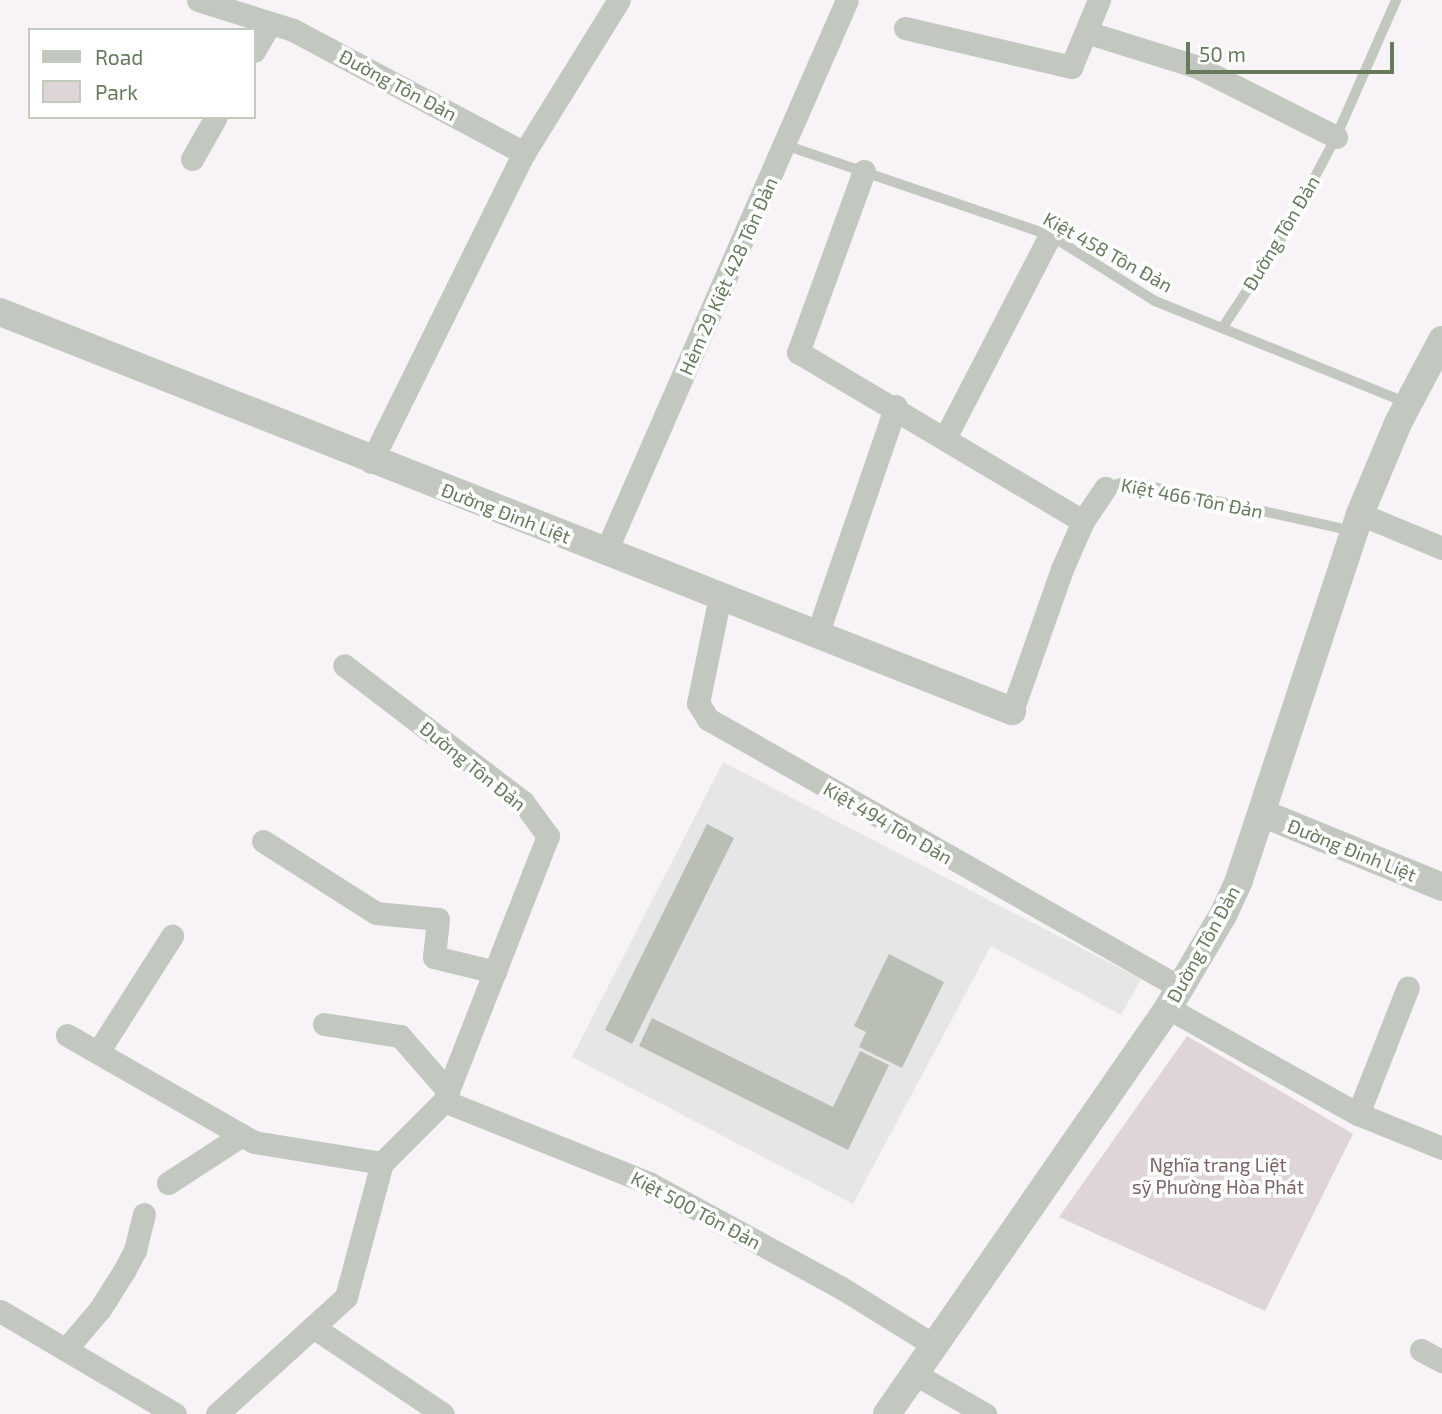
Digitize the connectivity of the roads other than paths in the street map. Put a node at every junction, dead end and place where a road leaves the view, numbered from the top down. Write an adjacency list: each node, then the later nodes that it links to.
1 (198, 0): 6 (street, Đường Tôn Đản)
2 (619, 0): 13 (street)
3 (848, 0): 12 (street, Hẻm 29 Kiệt 428 Tôn Đản)
4 (1099, 0): 8 (street)
5 (1396, 0): 11 (lane, Đường Tôn Đản)
6 (270, 23): 9 (street); 13 (street, Đường Tôn Đản)
7 (905, 28): 8 (street)
8 (1086, 32): 11 (street)
9 (256, 48)
10 (215, 119): 14 (street)
11 (1336, 137): 18 (lane, Đường Tôn Đản)
12 (785, 145): 15 (lane, Kiệt 458 Tôn Đản); 28 (street, Hẻm 29 Kiệt 428 Tôn Đản)
13 (524, 153): 23 (street)
14 (192, 159)
15 (864, 171): 16 (lane, Kiệt 458 Tôn Đản); 21 (street)
16 (1050, 235): 18 (lane, Kiệt 458 Tôn Đản); 22 (street)
17 (0, 312): 23 (street, Đường Đinh Liệt)
18 (1223, 327): 20 (lane, Kiệt 458 Tôn Đản)
19 (1442, 340): 20 (street, Đường Tôn Đản)
20 (1408, 403): 26 (street, Đường Tôn Đản)
21 (896, 406): 22 (street); 30 (street)
22 (946, 436): 25 (street)
23 (371, 462): 28 (street, Đường Đinh Liệt)
24 (1105, 488): 25 (street, Kiệt 466 Tôn Đản); 26 (lane, Kiệt 466 Tôn Đản)
25 (1083, 521): 32 (street, Kiệt 466 Tôn Đản)
26 (1357, 522): 27 (street); 33 (street, Đường Tôn Đản)
27 (1442, 548)
28 (606, 551): 29 (street, Đường Đinh Liệt)
29 (720, 596): 30 (street, Đường Đinh Liệt); 39 (street, Kiệt 494 Tôn Đản)
30 (818, 632): 32 (street, Đường Đinh Liệt)
31 (344, 666): 37 (street, Đường Tôn Đản)
32 (1012, 711)
33 (1262, 813): 35 (street, Đường Đinh Liệt); 39 (street, Đường Tôn Đản)
34 (263, 841): 37 (street)
35 (1442, 887)
36 (172, 936): 42 (street)
37 (495, 972): 43 (street, Đường Tôn Đản)
38 (1408, 987): 44 (street)
39 (1174, 998): 44 (street, Kiệt 494 Tôn Đản); 52 (street, Đường Tôn Đản)
40 (324, 1024): 43 (street)
41 (67, 1035): 42 (street)
42 (98, 1052): 45 (street)
43 (446, 1096): 47 (street, Đường Tôn Đản); 52 (street, Kiệt 500 Tôn Đản)
44 (1358, 1114): 46 (street, Kiệt 494 Tôn Đản)
45 (242, 1135): 47 (street); 48 (street)
46 (1442, 1148)
47 (382, 1163): 51 (street)
48 (168, 1183)
49 (144, 1214): 53 (street)
50 (0, 1311): 53 (street)
51 (313, 1327): 58 (street); 59 (street)
52 (935, 1346): 56 (street, Đường Tôn Đản)
53 (66, 1349): 57 (street)
54 (1421, 1350): 55 (street)
55 (1442, 1361)
56 (915, 1374): 60 (street, Đường Tôn Đản); 61 (street)
57 (175, 1414)
58 (217, 1414)
59 (443, 1414)
60 (887, 1414)
61 (985, 1414)

